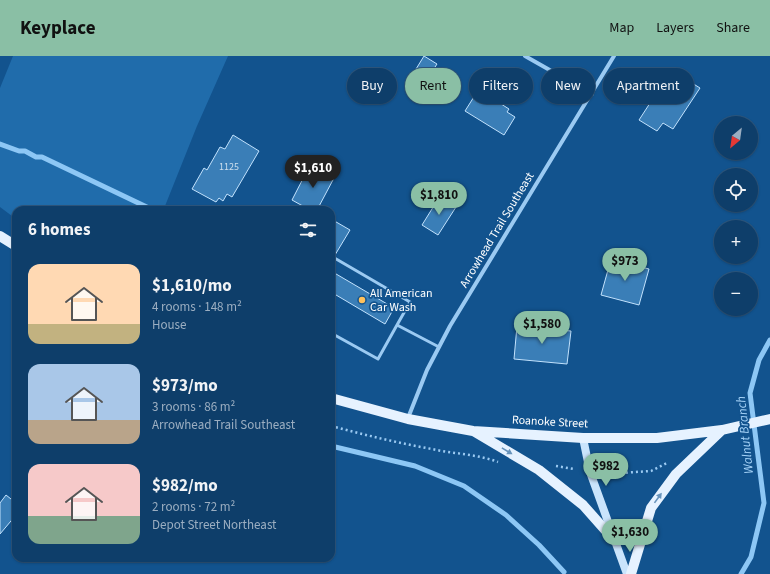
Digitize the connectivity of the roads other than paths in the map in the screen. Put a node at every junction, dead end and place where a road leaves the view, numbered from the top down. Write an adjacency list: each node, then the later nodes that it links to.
1 (525, 56): 3 (street)
2 (614, 56): 4 (street, Arrowhead Trail Southeast)
3 (546, 68)
4 (595, 89)
5 (586, 104): 11 (street, Arrowhead Trail Southeast)
6 (0, 236): 7 (main road)
7 (12, 244)
8 (335, 258): 9 (lane)
9 (397, 325): 10 (lane); 11 (lane)
10 (335, 335)
11 (439, 348): 13 (street, Arrowhead Trail Southeast)
12 (335, 399): 13 (main road, Roanoke Street)
13 (408, 419): 16 (main road, Roanoke Street)
14 (770, 419): 15 (main road, Roanoke Street)
15 (722, 430): 17 (main road, Roanoke Street); 20 (main road, one-way to 15)
16 (473, 431): 17 (main road, Roanoke Street); 18 (main road, one-way to 18)
17 (583, 438): 18 (main road)
18 (614, 540): 19 (main road)
19 (627, 574)
20 (631, 574)

